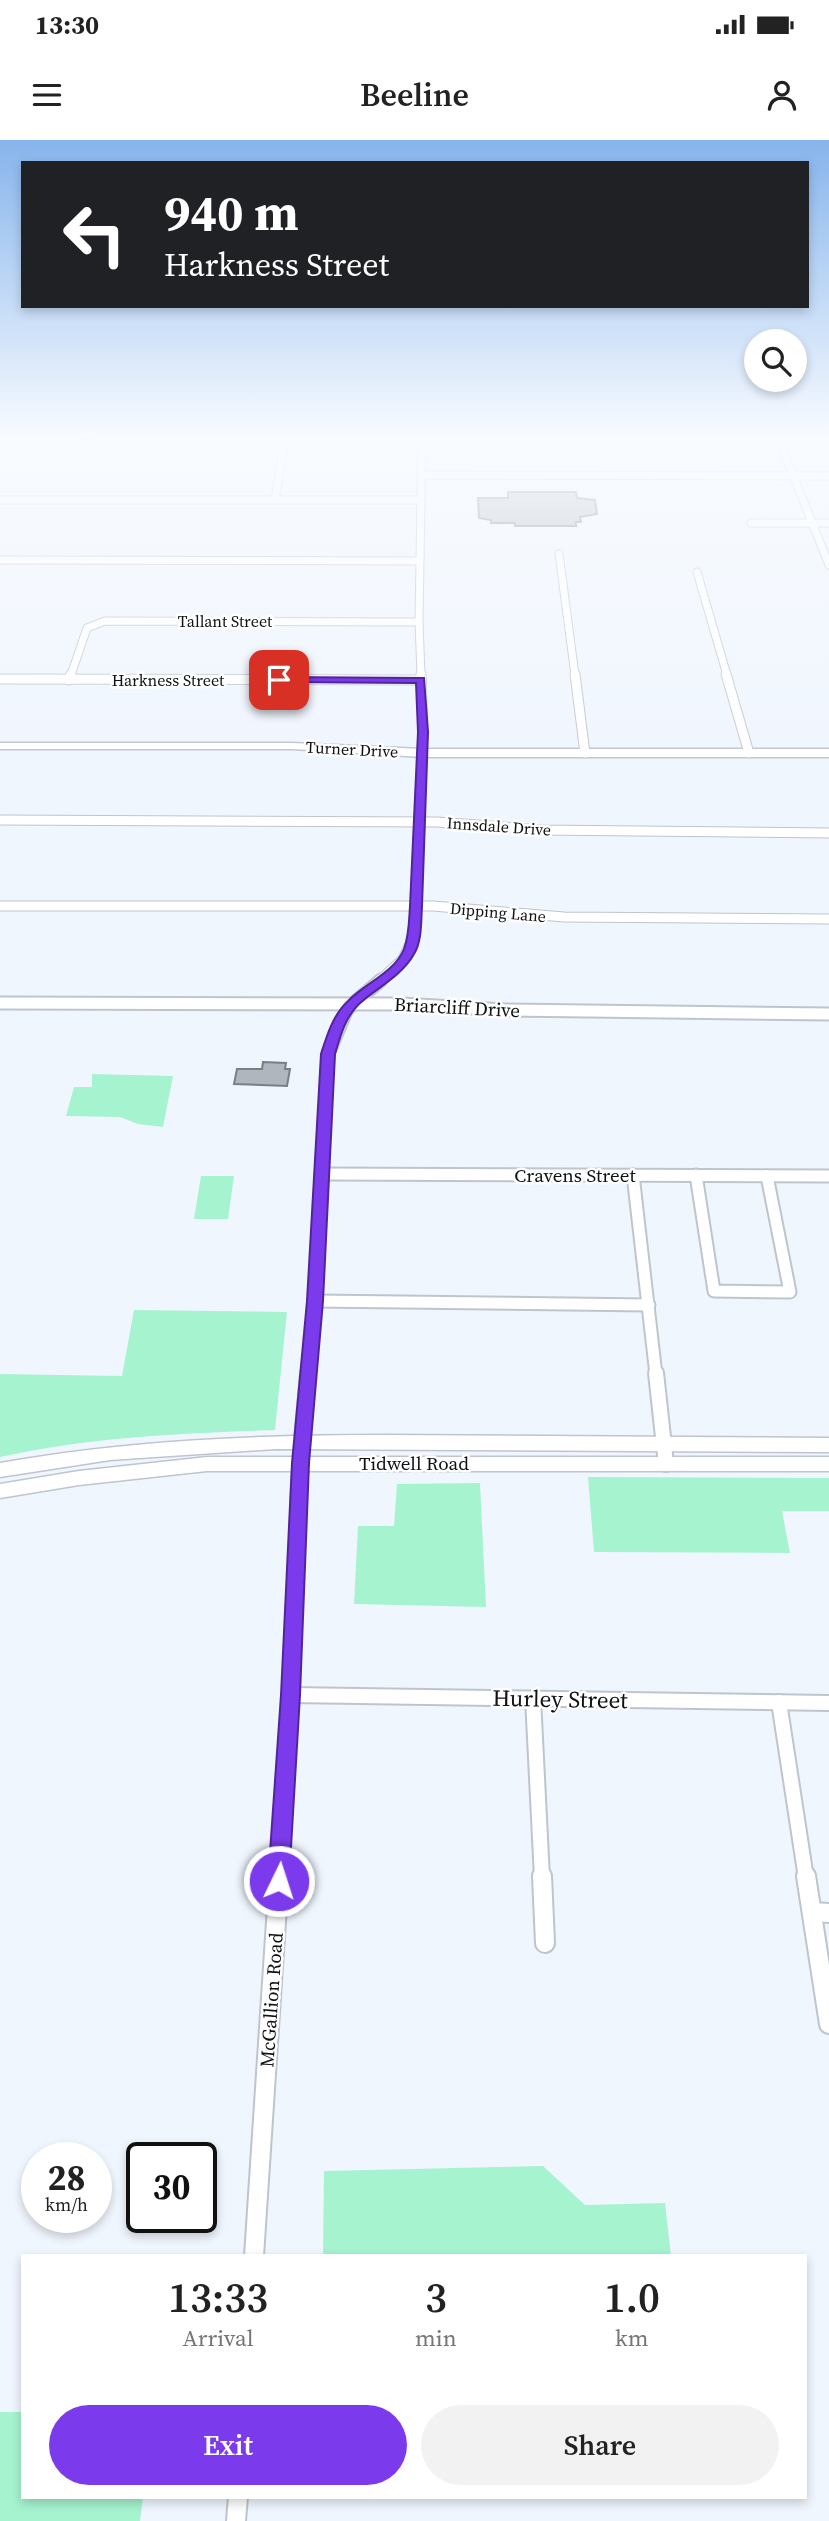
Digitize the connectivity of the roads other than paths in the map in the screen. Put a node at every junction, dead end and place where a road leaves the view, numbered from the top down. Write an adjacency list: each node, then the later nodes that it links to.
1 (419, 546): 5 (street, McGallion Road)
2 (821, 546): 6 (street)
3 (559, 554): 15 (street)
4 (0, 560): 5 (street)
5 (419, 561): 8 (street, McGallion Road)
6 (829, 565)
7 (697, 572): 13 (street)
8 (419, 622): 10 (street, Tallant Street); 11 (street, McGallion Road)
9 (0, 679): 10 (street, Harkness Street)
10 (69, 680): 11 (street, Harkness Street)
11 (421, 680): 14 (street, McGallion Road)
12 (0, 746): 14 (main road, Turner Drive)
13 (749, 752): 15 (main road, Turner Drive); 16 (main road, Turner Drive)
14 (422, 753): 15 (main road, Turner Drive); 18 (street, McGallion Road)
15 (585, 753)
16 (829, 753)
17 (0, 820): 18 (street, Innsdale Drive)
18 (420, 822): 19 (street, Innsdale Drive); 21 (street, McGallion Road)
19 (829, 834)
20 (0, 906): 21 (street, Dipping Lane)
21 (416, 906): 22 (street, Dipping Lane); 24 (street, McGallion Road)
22 (829, 919)
23 (0, 1003): 24 (street, Briarcliff Drive)
24 (351, 1004): 25 (street, Briarcliff Drive); 26 (street, McGallion Road)
25 (829, 1014)
26 (321, 1174): 27 (street, Cravens Street); 32 (street, McGallion Road)
27 (633, 1175): 28 (street, Cravens Street); 33 (street)
28 (696, 1175): 29 (street, Cravens Street); 31 (street)
29 (767, 1176): 30 (street, Cravens Street); 31 (street)
30 (829, 1176)
31 (752, 1292)
32 (315, 1301): 33 (street); 34 (street, McGallion Road)
33 (649, 1305): 35 (street)
34 (303, 1441): 35 (main road, Tidwell Road); 37 (main road, Tidwell Road); 38 (street, McGallion Road)
35 (663, 1444): 36 (main road, Tidwell Road); 39 (street)
36 (829, 1445)
37 (78, 1457): 41 (main road, Tidwell Road); 42 (main road)
38 (300, 1463): 39 (main road, Tidwell Road); 42 (main road, Tidwell Road); 44 (street, McGallion Road)
39 (666, 1464): 40 (main road, Tidwell Road)
40 (829, 1464)
41 (0, 1470)
42 (79, 1478): 43 (main road, Tidwell Road)
43 (0, 1492)
44 (290, 1695): 45 (street, Hurley Street); 51 (street, McGallion Road)
45 (533, 1698): 46 (street, Hurley Street); 49 (street)
46 (779, 1702): 47 (street, Hurley Street); 48 (street)
47 (829, 1703)
48 (821, 1913): 50 (street)
49 (545, 1943)
50 (829, 2024)
51 (254, 2254)
52 (238, 2499): 53 (street)
53 (236, 2521)

